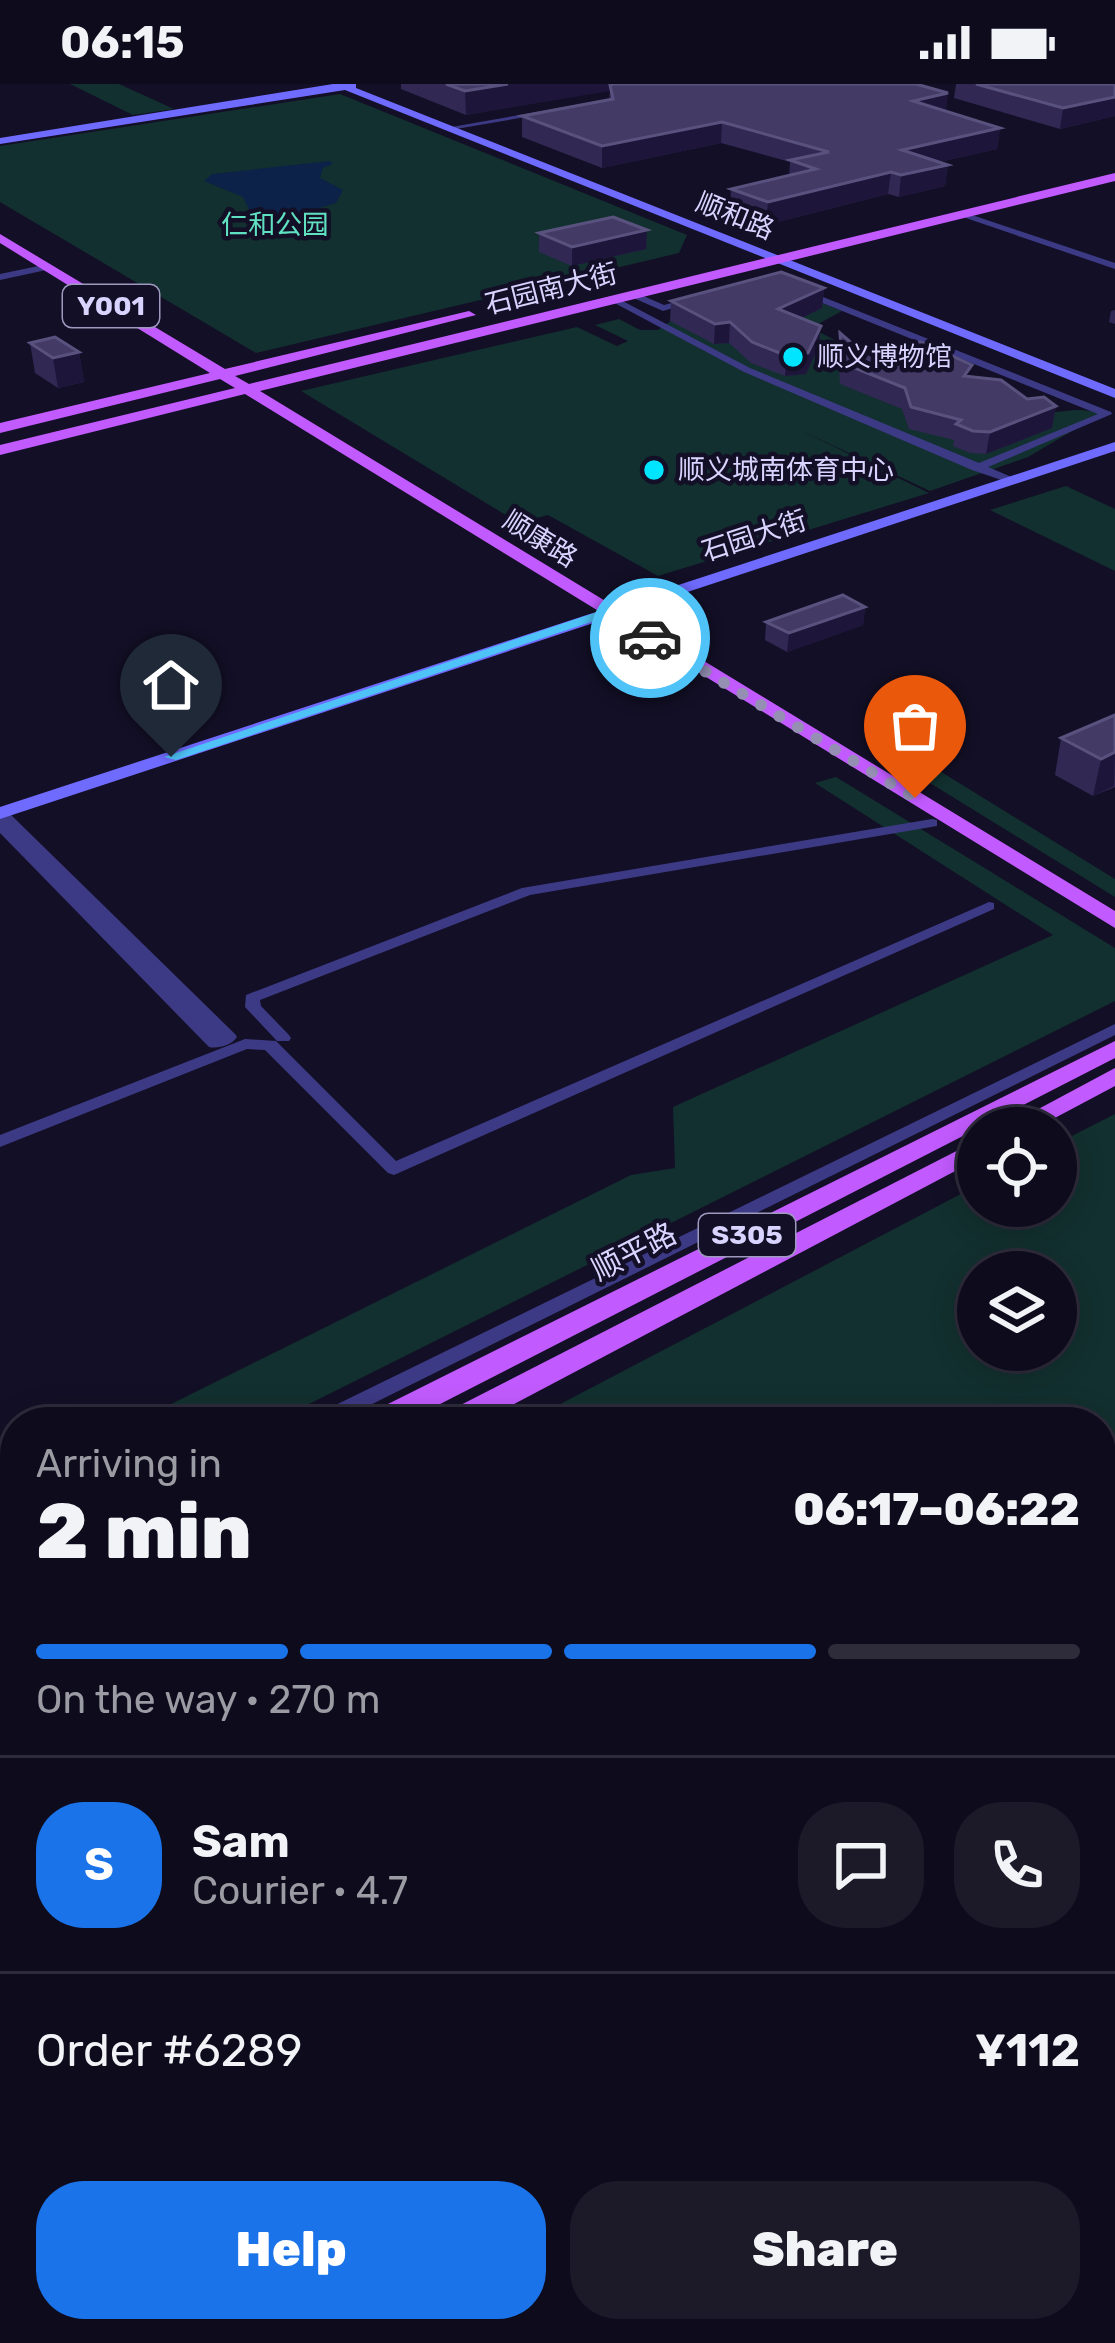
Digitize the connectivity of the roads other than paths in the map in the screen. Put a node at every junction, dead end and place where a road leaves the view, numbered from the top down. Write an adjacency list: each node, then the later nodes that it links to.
1 (366, 84): 2 (main road)
2 (348, 85): 4 (main road, 顺和路); 5 (main road)
3 (613, 100): 4 (street)
4 (453, 127): 11 (main road, 顺和路)
5 (0, 141)
6 (1115, 160): 9 (main road)
7 (1115, 177): 8 (main road, 石园南大街)
8 (964, 214): 13 (main road, 石园南大街); 14 (street)
9 (799, 237)
10 (0, 238): 15 (main road, 顺康路 / Y001)
11 (754, 247): 13 (main road, 顺和路); 18 (main road, 石园南大街)
12 (0, 252): 15 (main road, 顺康路)
13 (778, 252): 19 (main road, 石园南大街); 27 (main road, 顺和路)
14 (1115, 266)
15 (39, 269): 16 (street); 25 (main road, 顺康路)
16 (0, 277)
17 (782, 284): 31 (street)
18 (597, 285)
19 (632, 294): 20 (main road, 石园南大街); 22 (street)
20 (612, 298): 24 (street); 26 (main road, 石园南大街)
21 (702, 298): 22 (street)
22 (663, 308): 24 (street)
23 (482, 312): 25 (main road, 石园南大街)
24 (643, 313): 32 (street)
25 (214, 375): 26 (main road, 顺康路); 28 (main road, 石园南大街)
26 (240, 391): 30 (main road, 石园南大街); 34 (main road, 顺康路)
27 (1115, 391)
28 (0, 428)
29 (1115, 446): 33 (main road, 石园大街)
30 (0, 450)
31 (998, 463): 32 (street); 33 (street)
32 (976, 468): 33 (street)
33 (1012, 479): 34 (main road, 石园大街)
34 (602, 615): 35 (main road, 石园大街); 36 (main road, 顺康路); 39 (main road, 顺康路)
35 (1, 813): 37 (street)
36 (932, 823): 40 (main road, 顺康路); 42 (street)
37 (0, 825)
38 (989, 906): 46 (street)
39 (1115, 921)
40 (1115, 934)
41 (1115, 1029): 48 (street)
42 (283, 1038)
43 (1115, 1048): 49 (main road, 顺平路 / S305)
44 (1115, 1076): 45 (main road)
45 (1056, 1107)
46 (0, 1141)
47 (957, 1159): 50 (main road, S305)
48 (348, 1407)
49 (409, 1407)
50 (483, 1407)

